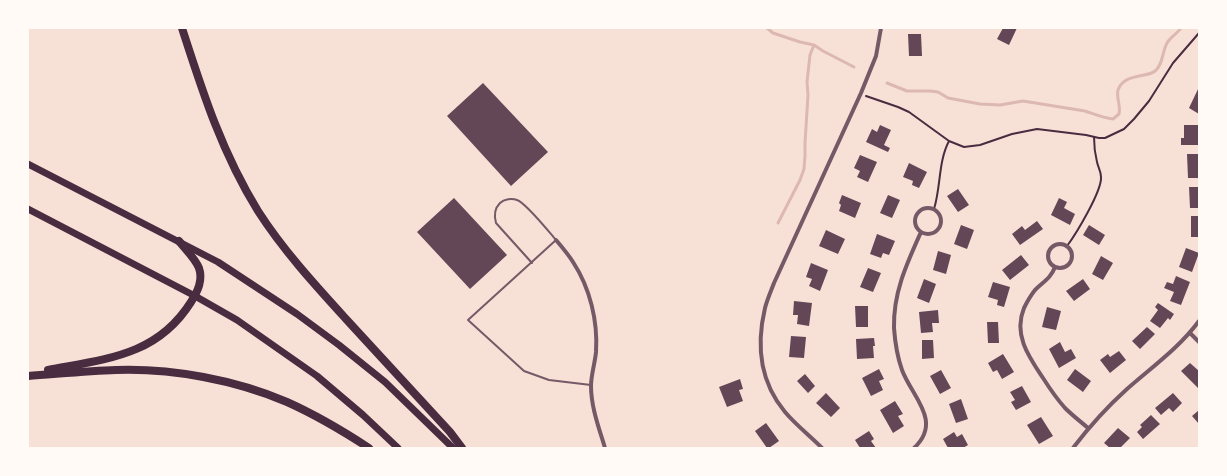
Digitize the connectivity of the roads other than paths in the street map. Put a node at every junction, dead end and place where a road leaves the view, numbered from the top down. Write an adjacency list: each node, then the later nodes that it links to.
1 (182, 28): 20 (highway)
2 (881, 28): 22 (street)
3 (28, 164): 7 (main road)
4 (28, 209): 10 (main road)
5 (921, 232): 5 (street); 23 (street)
6 (556, 240): 8 (lane); 8 (lane); 15 (street)
7 (179, 241): 10 (highway); 19 (main road)
8 (532, 263): 15 (lane)
9 (1055, 267): 9 (street); 16 (street)
10 (195, 296): 14 (highway); 18 (main road)
11 (1199, 321): 12 (street)
12 (1190, 333): 13 (street); 16 (street)
13 (1199, 342)
14 (28, 375): 17 (highway)
15 (591, 385): 21 (street)
16 (1088, 428): 24 (street)
17 (369, 448)
18 (398, 448)
19 (453, 448)
20 (462, 448)
21 (605, 448)
22 (822, 448)
23 (914, 448)
24 (1073, 448)

